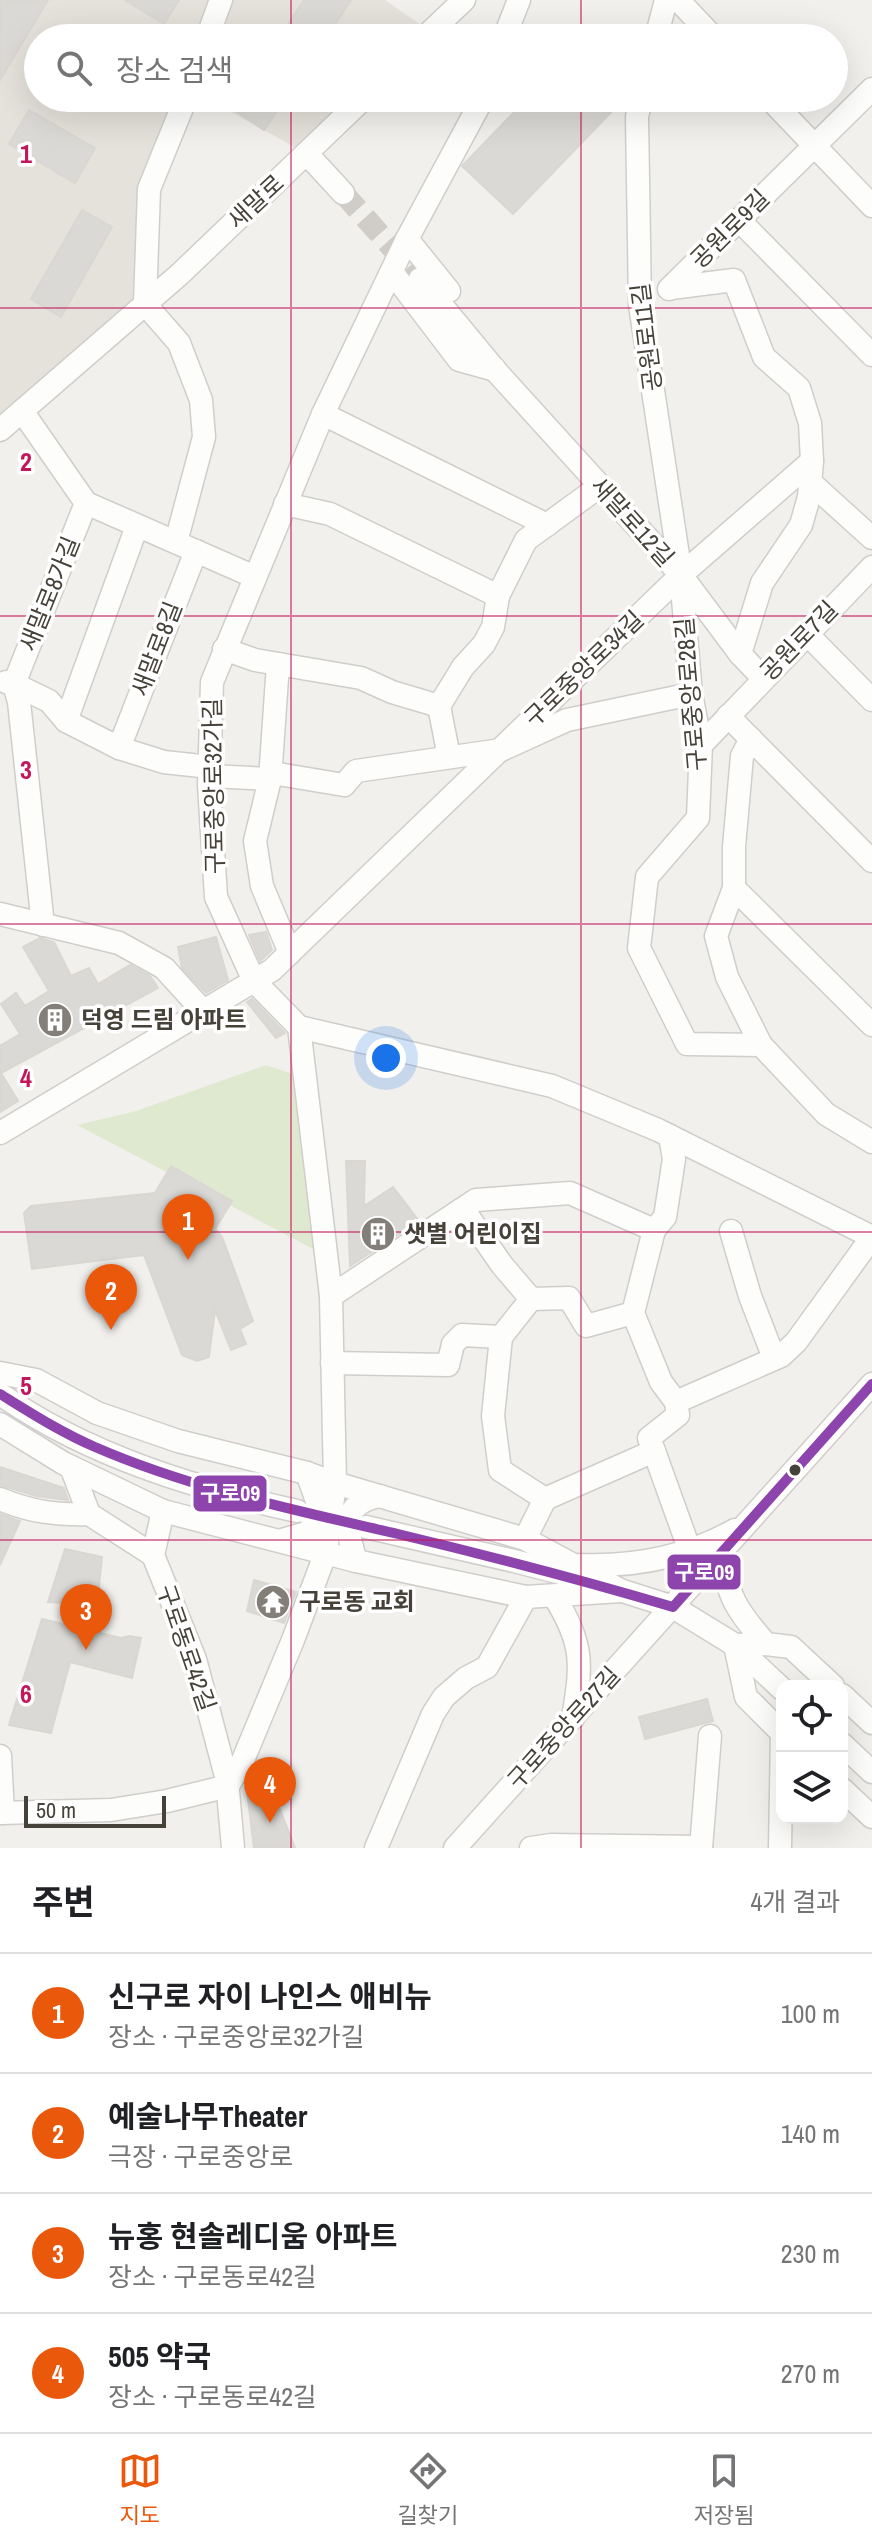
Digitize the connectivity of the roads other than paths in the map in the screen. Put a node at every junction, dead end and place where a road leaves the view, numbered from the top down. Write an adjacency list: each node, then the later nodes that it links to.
1 (221, 0): 6 (street)
2 (464, 0): 7 (street)
3 (519, 0): 8 (street)
4 (666, 0): 9 (street)
5 (678, 0): 10 (street)
6 (212, 24)
7 (439, 24)
8 (510, 24)
9 (660, 24)
10 (701, 24)
11 (872, 89): 17 (street, 공원로9길)
12 (180, 112): 26 (street)
13 (350, 112): 18 (street, 새말로)
14 (475, 112): 22 (street, 구로중앙로32가길)
15 (638, 112): 27 (street, 공원로11길)
16 (782, 112): 17 (street)
17 (814, 146): 20 (street); 21 (street, 공원로9길)
18 (307, 154): 19 (street); 26 (street, 새말로)
19 (343, 193)
20 (872, 206)
21 (739, 220): 25 (street, 공원로9길); 28 (street)
22 (407, 239): 23 (street, 구로중앙로32가길); 29 (street, 새말로12길)
23 (392, 272): 29 (street); 31 (street, 구로중앙로32가길)
24 (420, 279): 29 (street, 새말로12길)
25 (671, 288): 27 (street, 공원로9길); 33 (street)
26 (145, 304): 30 (street, 새말로); 40 (street)
27 (640, 305): 42 (street, 공원로11길)
28 (872, 355)
29 (495, 370): 34 (street, 새말로12길)
30 (22, 411): 32 (street, 새말로); 35 (street)
31 (323, 414): 36 (street, 구로중앙로32가길); 37 (street)
32 (0, 430)
33 (811, 471): 39 (street); 42 (street, 구로중앙로34길); 47 (street)
34 (600, 486): 37 (street); 42 (street, 새말로12길)
35 (86, 503): 38 (street); 50 (street, 새말로8가길)
36 (285, 504): 43 (street, 구로중앙로32가길); 44 (street)
37 (547, 525): 44 (street)
38 (137, 526): 40 (street); 55 (street)
39 (872, 538)
40 (186, 547): 43 (street); 58 (street, 새말로8길)
41 (872, 567): 45 (street, 공원로7길)
42 (681, 575): 47 (street, 새말로12길); 51 (street, 구로중앙로28길); 59 (street, 구로중앙로34길)
43 (255, 577): 46 (street, 구로중앙로32가길)
44 (498, 596): 53 (street)
45 (806, 633): 49 (street, 공원로7길); 52 (street)
46 (224, 649): 48 (street); 61 (street, 구로중앙로32가길)
47 (740, 654): 49 (street, 새말로12길)
48 (278, 664): 53 (street); 62 (street)
49 (763, 678): 54 (street, 공원로7길)
50 (7, 682): 55 (street); 66 (street)
51 (691, 694): 57 (street, 구로중앙로28길); 59 (street, 구로중앙로34길)
52 (872, 700)
53 (439, 706): 60 (street)
54 (728, 716): 56 (street); 57 (street, 공원로7길)
55 (66, 721): 58 (street)
56 (751, 739): 63 (street); 64 (street, 구로중앙로28길)
57 (701, 745): 72 (street, 구로중앙로28길)
58 (119, 748): 61 (street)
59 (501, 750): 60 (street, 구로중앙로34길); 67 (street, 구로중앙로34길)
60 (449, 757): 62 (street, 구로중앙로34길)
61 (210, 772): 62 (street, 구로중앙로34길); 68 (street, 구로중앙로32가길)
62 (270, 779): 67 (street)
63 (872, 861)
64 (734, 888): 70 (street); 72 (street, 구로중앙로28길)
65 (0, 914): 66 (street)
66 (43, 925): 69 (street)
67 (290, 953): 68 (street, 구로중앙로34길)
68 (254, 981): 69 (street, 구로중앙로34길); 71 (street, 구로중앙로32가길)
69 (203, 1011): 73 (street, 구로중앙로34길)
70 (872, 1025)
71 (299, 1027): 74 (street); 80 (street)
72 (761, 1045): 75 (street, 구로중앙로28길)
73 (0, 1133)
74 (670, 1136): 77 (street); 79 (street)
75 (872, 1142)
76 (463, 1209): 77 (street); 80 (street); 81 (street)
77 (654, 1230): 82 (street)
78 (731, 1231): 84 (street)
79 (872, 1237): 84 (street)
80 (331, 1296): 85 (street)
81 (531, 1299): 82 (street); 83 (street)
82 (633, 1313): 89 (street)
83 (501, 1337): 85 (street); 97 (street)
84 (774, 1358): 89 (street)
85 (332, 1363): 94 (street)
86 (0, 1373): 93 (street)
87 (872, 1384): 101 (street)
88 (0, 1394): 99 (street)
89 (676, 1402): 91 (street)
90 (0, 1424): 92 (street)
91 (654, 1451): 97 (street); 105 (street)
92 (71, 1467): 98 (street); 100 (street)
93 (307, 1473): 94 (street); 104 (street)
94 (335, 1483): 95 (street); 106 (street)
95 (380, 1496): 103 (street); 109 (street)
96 (0, 1499): 100 (street)
97 (545, 1499): 103 (street)
98 (163, 1511): 104 (street); 108 (street, 구로동로42길)
99 (297, 1511)
100 (89, 1514): 108 (street)
101 (747, 1523): 105 (street); 107 (street)
102 (366, 1527): 111 (street)
103 (525, 1539): 110 (street)
104 (280, 1541): 106 (street)
105 (690, 1551): 110 (street)
106 (326, 1552): 109 (street); 128 (street)
107 (721, 1552): 114 (street); 115 (street)
108 (153, 1555): 128 (street, 구로동로42길)
109 (356, 1561): 113 (street)
110 (575, 1564): 111 (street)
111 (622, 1591): 112 (street); 114 (street)
112 (554, 1596): 113 (street); 120 (street)
113 (526, 1597): 133 (street)
114 (673, 1607): 116 (street); 120 (street, 구로중앙로27길)
115 (766, 1644): 116 (street); 117 (street)
116 (735, 1645): 118 (street); 122 (street)
117 (827, 1680)
118 (776, 1683)
119 (848, 1701): 121 (street)
120 (573, 1718): 134 (street, 구로중앙로27길)
121 (872, 1723)
122 (776, 1727)
123 (710, 1736): 136 (street)
124 (848, 1750): 127 (street)
125 (782, 1752): 137 (street)
126 (0, 1756): 130 (street)
127 (872, 1772)
128 (228, 1786): 130 (street); 132 (street, 구로동로42길)
129 (848, 1795): 131 (street)
130 (1, 1813)
131 (872, 1817)
132 (233, 1848)
133 (376, 1848)
134 (455, 1848)
135 (531, 1848): 136 (street)
136 (701, 1848)
137 (780, 1848)

